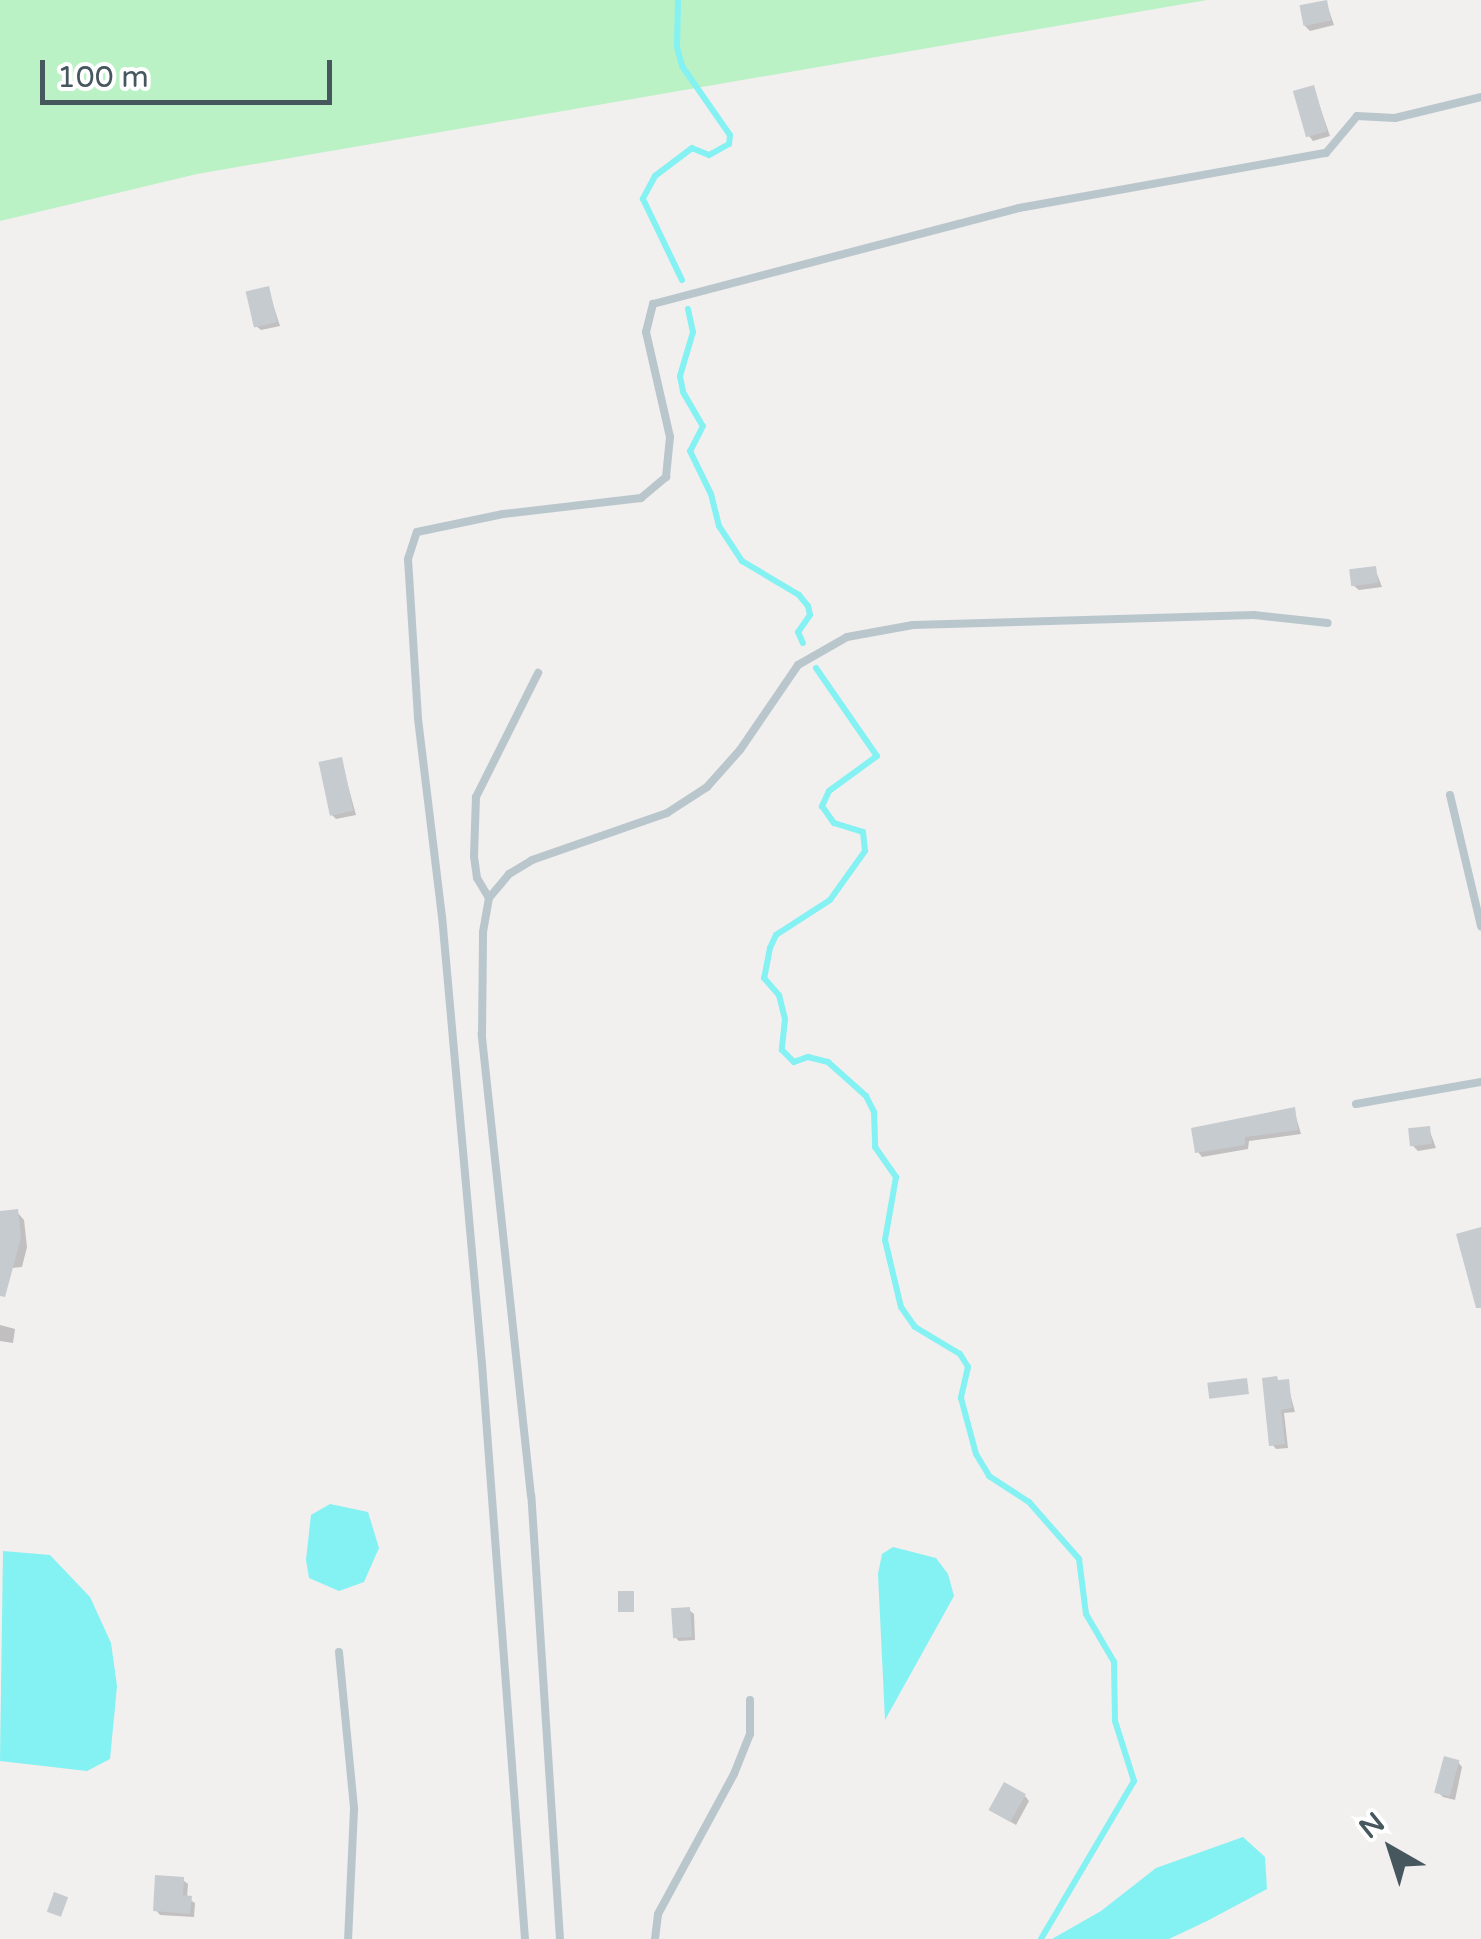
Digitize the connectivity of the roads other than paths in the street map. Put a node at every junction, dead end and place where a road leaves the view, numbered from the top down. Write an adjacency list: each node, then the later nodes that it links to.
1 (1481, 98): 12 (lane)
2 (1328, 623): 5 (lane)
3 (538, 673): 5 (lane)
4 (1450, 795): 6 (lane)
5 (489, 898): 13 (lane)
6 (1481, 926)
7 (1481, 1082): 8 (lane)
8 (1356, 1104)
9 (339, 1652): 11 (lane)
10 (750, 1700): 14 (lane)
11 (348, 1939)
12 (525, 1939)
13 (560, 1939)
14 (655, 1939)

